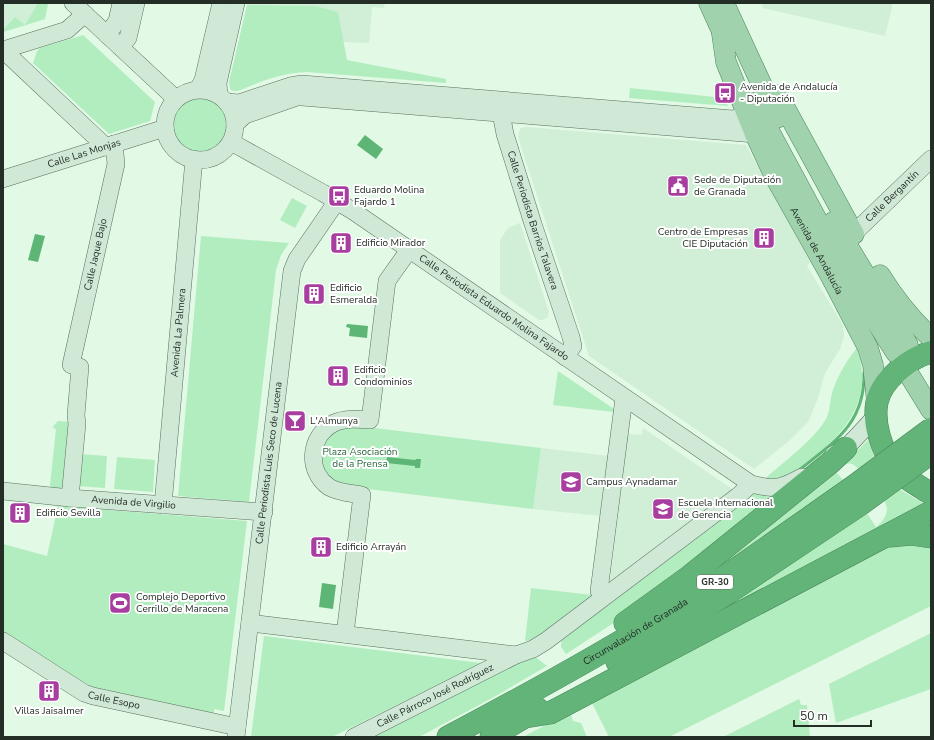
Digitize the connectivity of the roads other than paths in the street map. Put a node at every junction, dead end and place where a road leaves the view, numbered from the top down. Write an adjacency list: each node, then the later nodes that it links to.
1 (121, 3): 9 (street)
2 (136, 3): 11 (street)
3 (221, 3): 14 (street)
4 (236, 3): 16 (street)
5 (709, 3): 8 (main road, Avenida de Andalucía)
6 (724, 3): 8 (main road, Avenida de Andalucía)
7 (79, 8): 9 (street); 10 (street)
8 (727, 27): 18 (main road, Avenida de Andalucía); 30 (main road, Avenida de Andalucía); 35 (main road, Avenida de Andalucía)
9 (107, 35): 11 (street)
10 (32, 41): 12 (street); 13 (street)
11 (120, 47): 15 (street)
12 (3, 50): 13 (street)
13 (23, 69): 20 (street)
14 (198, 90): 15 (street); 16 (street)
15 (176, 99): 21 (street)
16 (223, 99): 17 (street); 19 (street)
17 (501, 107): 18 (street); 19 (street); 22 (street); 32 (street, Calle Periodista Barrios Talavera)
18 (746, 115): 22 (main road, Avenida de Andalucía)
19 (235, 124): 23 (street)
20 (84, 127): 24 (street); 25 (street)
21 (165, 128): 24 (street, Calle Las Monjas); 27 (street)
22 (755, 134): 39 (main road, Avenida de Andalucía)
23 (231, 142): 27 (street); 29 (street, Calle Periodista Eduardo Molina Fajardo)
24 (110, 146): 25 (street, Calle Las Monjas); 48 (street, Calle Jaque Bajo)
25 (78, 155): 28 (street, Calle Las Monjas)
26 (931, 159): 30 (street, Calle Bergantín)
27 (194, 160): 49 (street, Avenida La Palmera)
28 (3, 179)
29 (337, 201): 31 (street, Calle Periodista Eduardo Molina Fajardo); 50 (street, Calle Periodista Luis Seco de Lucena)
30 (854, 233): 33 (main road, Avenida de Andalucía)
31 (409, 250): 34 (street, Calle Periodista Eduardo Molina Fajardo); 56 (street)
32 (567, 327): 34 (street); 36 (street, Calle Periodista Barrios Talavera)
33 (931, 338)
34 (552, 348): 36 (street, Calle Periodista Eduardo Molina Fajardo)
35 (902, 349)
36 (566, 357): 38 (street, Calle Periodista Eduardo Molina Fajardo)
37 (924, 370): 39 (highway); 40 (main road)
38 (624, 398): 44 (street, Calle Periodista Eduardo Molina Fajardo); 54 (street)
39 (877, 409): 42 (street); 46 (highway)
40 (931, 410)
41 (931, 429): 47 (highway, Circunvalación de Granada / GR-30, bridge)
42 (846, 448): 44 (street); 59 (highway)
43 (931, 453): 47 (highway, Circunvalación de Granada / GR-30, bridge)
44 (751, 484): 54 (street, Calle Párroco José Rodríguez)
45 (3, 490): 48 (street, Avenida de Virgilio)
46 (931, 492)
47 (855, 496): 59 (highway, Circunvalación de Granada / GR-30)
48 (70, 498): 49 (street, Avenida de Virgilio)
49 (163, 505): 50 (street, Avenida de Virgilio)
50 (264, 512): 55 (street, Calle Periodista Luis Seco de Lucena)
51 (931, 512): 52 (highway)
52 (883, 537): 53 (highway); 59 (highway)
53 (931, 538)
54 (603, 597): 58 (street, Calle Párroco José Rodríguez)
55 (250, 623): 56 (street); 61 (street, Calle Periodista Luis Seco de Lucena)
56 (345, 634): 58 (street)
57 (3, 641): 61 (street, Calle Esopo)
58 (516, 655): 62 (street, Calle Párroco José Rodríguez)
59 (579, 676): 60 (highway, Circunvalación de Granada / GR-30)
60 (550, 690): 63 (highway, Circunvalación de Granada / GR-30); 64 (highway)
61 (237, 732)
62 (354, 737)
63 (448, 737)
64 (491, 737)

